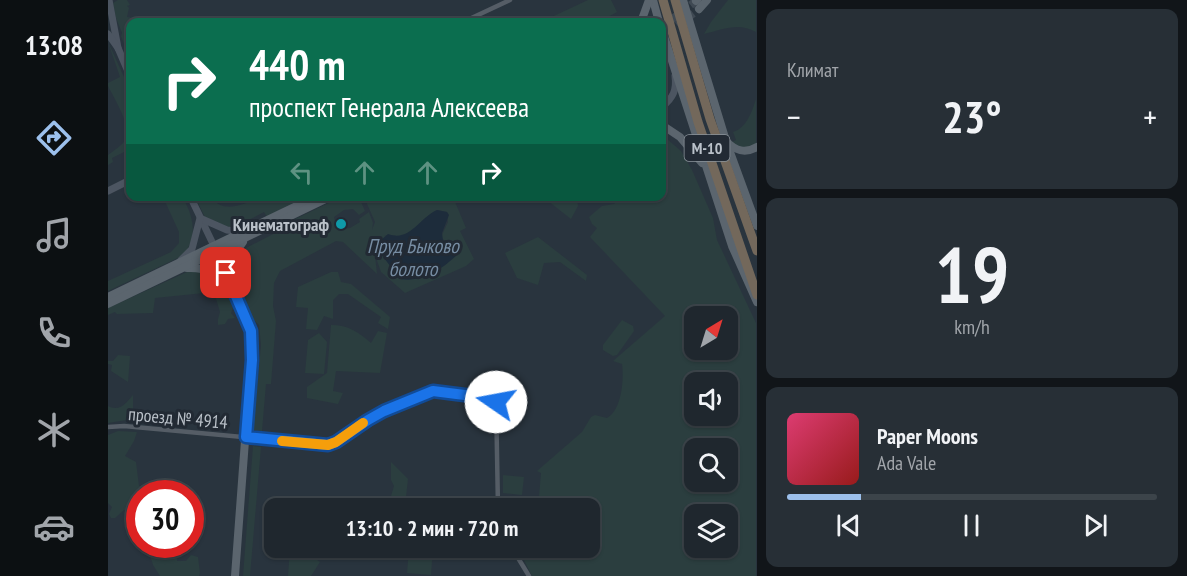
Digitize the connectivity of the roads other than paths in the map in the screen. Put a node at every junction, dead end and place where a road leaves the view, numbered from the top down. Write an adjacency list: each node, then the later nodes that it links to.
1 (109, 0): 14 (main road)
2 (510, 0): 9 (street)
3 (651, 0): 10 (main road); 11 (main road)
4 (663, 0): 35 (highway, М-10)
5 (675, 0): 31 (highway, М-10)
6 (683, 0): 19 (main road)
7 (707, 0): 8 (main road)
8 (697, 3)
9 (472, 18)
10 (643, 18)
11 (658, 18)
12 (108, 34): 14 (main road)
13 (666, 44): 16 (main road, М-10)
14 (117, 48): 15 (main road)
15 (126, 67)
16 (673, 68): 17 (main road); 21 (main road, М-10)
17 (666, 103)
18 (666, 129): 21 (main road)
19 (726, 141): 20 (main road); 28 (main road)
20 (756, 147)
21 (708, 172): 37 (main road, М-10)
22 (126, 182): 23 (main road)
23 (108, 191)
24 (192, 201): 27 (main road)
25 (308, 201): 29 (main road)
26 (321, 201): 29 (main road)
27 (200, 218): 29 (main road); 30 (main road); 33 (main road)
28 (756, 226)
29 (244, 235): 30 (main road); 34 (main road)
30 (216, 249): 32 (main road); 33 (main road); 34 (main road)
31 (756, 251)
32 (183, 268): 34 (main road); 38 (main road)
33 (163, 270): 36 (main road)
34 (236, 293): 40 (main road)
35 (756, 295)
36 (108, 297)
37 (756, 302)
38 (108, 304)
39 (108, 427): 40 (street, проезд № 4914)
40 (246, 437): 41 (street, проезд № 4914); 43 (main road)
41 (498, 498)
42 (518, 558): 44 (street)
43 (235, 576)
44 (529, 576)

